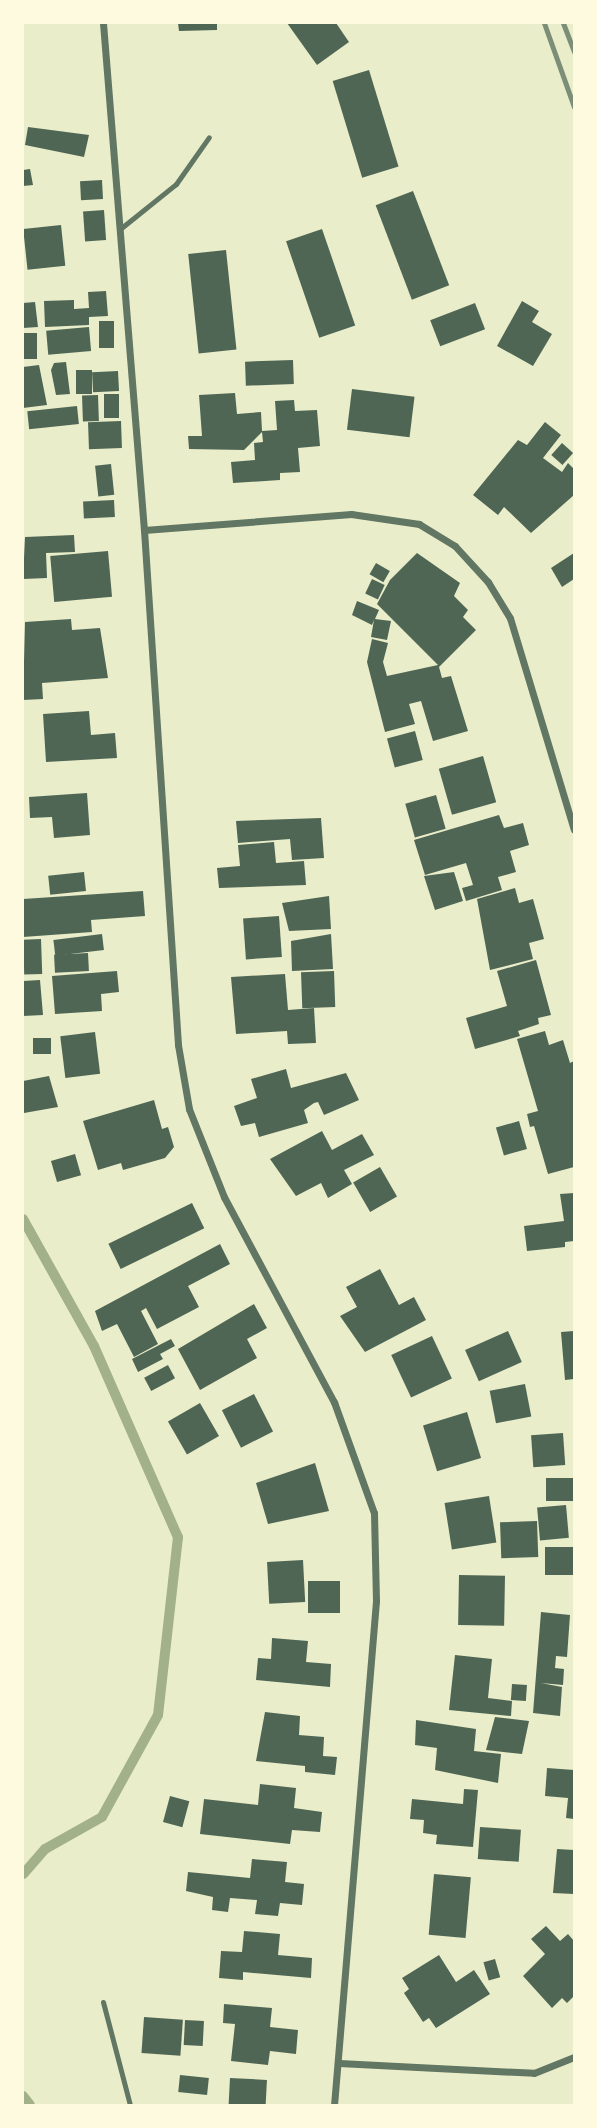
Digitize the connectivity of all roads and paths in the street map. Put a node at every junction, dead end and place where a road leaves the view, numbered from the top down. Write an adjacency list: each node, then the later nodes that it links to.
1 (103, 23): 3 (street)
2 (209, 137): 3 (lane)
3 (120, 229): 4 (street)
4 (144, 530): 5 (street); 8 (street)
5 (574, 830)
6 (103, 2001): 9 (lane)
7 (574, 2057): 8 (street)
8 (339, 2063): 10 (street)
9 (130, 2105)
10 (334, 2105)

